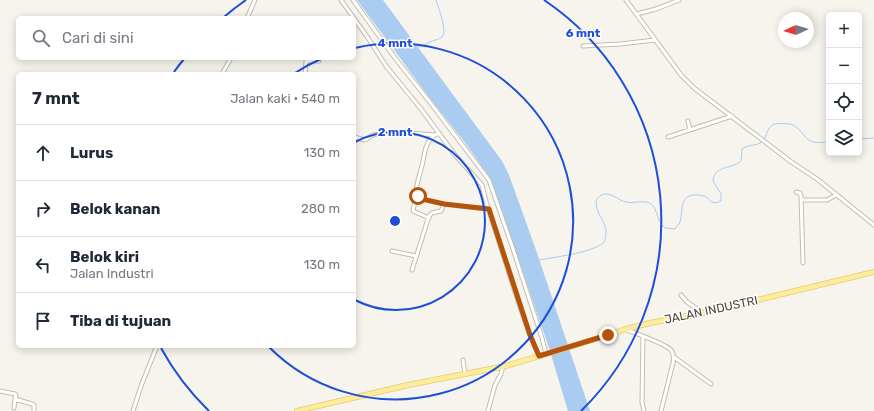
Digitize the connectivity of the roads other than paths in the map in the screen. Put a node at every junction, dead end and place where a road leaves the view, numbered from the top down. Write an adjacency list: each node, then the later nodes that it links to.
1 (255, 0): 7 (street)
2 (341, 0): 8 (street)
3 (353, 0): 42 (street)
4 (626, 0): 6 (street)
5 (679, 0): 6 (street)
6 (636, 14): 10 (street)
7 (248, 16)
8 (352, 16)
9 (356, 21): 21 (street)
10 (655, 40): 11 (street); 18 (street)
11 (583, 46)
12 (230, 60): 16 (street)
13 (306, 60): 17 (street)
14 (306, 60): 15 (street)
15 (319, 61)
16 (223, 72)
17 (305, 72)
18 (732, 116): 20 (street); 25 (street)
19 (688, 121): 20 (street)
20 (690, 130): 23 (street)
21 (437, 134): 22 (street); 26 (street); 29 (street)
22 (356, 137)
23 (668, 137)
24 (796, 192): 27 (street)
25 (836, 195): 27 (street); 31 (street)
26 (418, 196): 28 (street); 30 (street)
27 (802, 200): 34 (street)
28 (444, 204): 29 (street); 30 (street)
29 (489, 209): 43 (street)
30 (429, 218): 33 (street)
31 (874, 225)
32 (392, 251): 33 (street)
33 (416, 256): 35 (street)
34 (803, 263)
35 (412, 270)
36 (874, 272): 38 (main road, JALAN INDUSTRI)
37 (681, 295): 38 (street)
38 (703, 313): 39 (main road, JALAN INDUSTRI)
39 (626, 329): 40 (street); 42 (main road, JALAN INDUSTRI)
40 (643, 336): 44 (street); 56 (street)
41 (156, 348): 53 (street)
42 (547, 354): 43 (main road, JALAN INDUSTRI)
43 (539, 356): 46 (main road, JALAN INDUSTRI)
44 (674, 357): 48 (street); 57 (street)
45 (463, 360): 47 (street)
46 (503, 366): 47 (main road, JALAN INDUSTRI); 55 (street)
47 (465, 374): 54 (main road, JALAN INDUSTRI)
48 (711, 384)
49 (0, 391): 50 (street)
50 (15, 399): 51 (street); 52 (street)
51 (14, 408)
52 (34, 411)
53 (133, 411)
54 (297, 411)
55 (488, 411)
56 (644, 411)
57 (661, 411)

